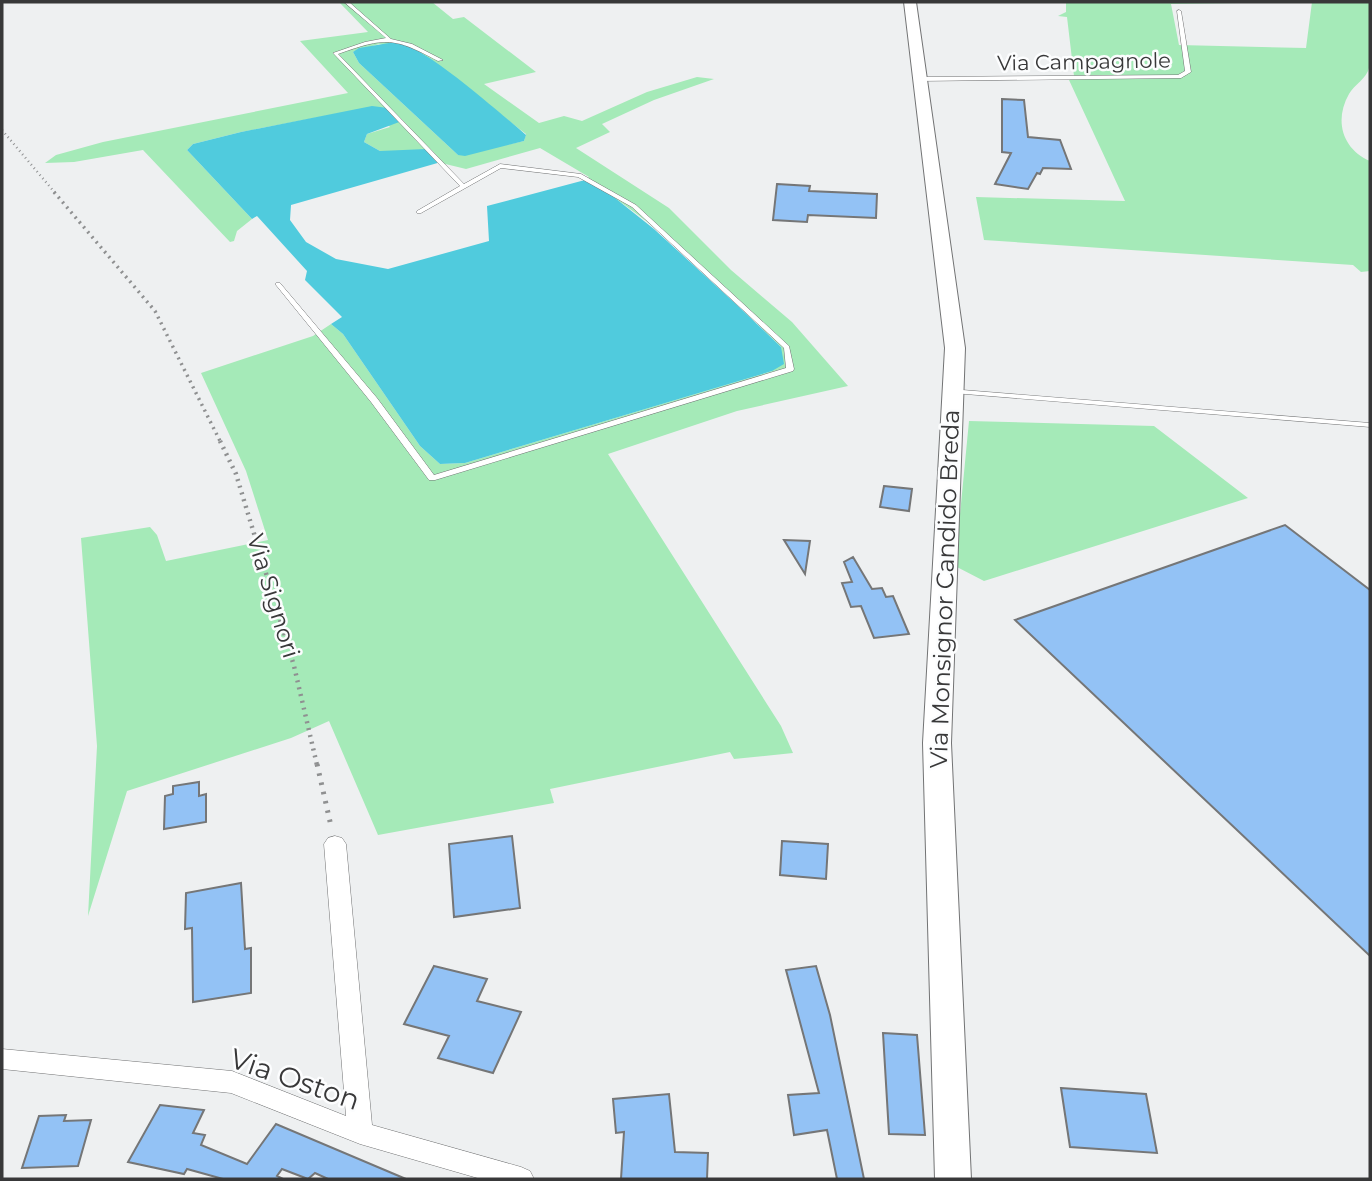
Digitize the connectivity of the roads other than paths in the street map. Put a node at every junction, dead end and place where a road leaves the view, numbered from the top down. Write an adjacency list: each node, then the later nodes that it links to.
1 (346, 2): 4 (lane)
2 (910, 2): 6 (main road, Via Monsignor Candido Breda)
3 (1180, 11): 6 (lane, Via Campagnole)
4 (389, 38): 5 (lane); 7 (lane)
5 (440, 60)
6 (918, 79): 10 (main road, Via Monsignor Candido Breda)
7 (464, 187): 8 (lane); 9 (lane)
8 (419, 212)
9 (278, 284)
10 (953, 391): 11 (lane); 16 (main road, Via Monsignor Candido Breda)
11 (1370, 425)
12 (335, 844): 14 (street)
13 (2, 1059): 14 (street, Via Oston)
14 (360, 1133): 15 (street, Via Oston)
15 (521, 1179)
16 (953, 1179)

